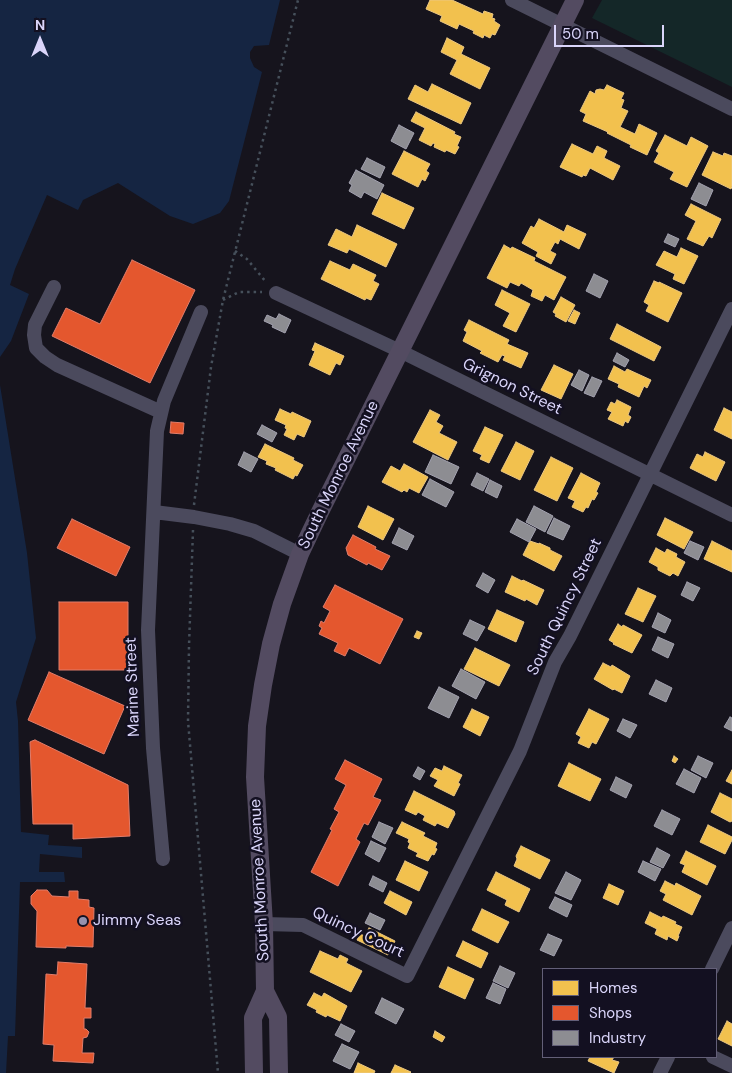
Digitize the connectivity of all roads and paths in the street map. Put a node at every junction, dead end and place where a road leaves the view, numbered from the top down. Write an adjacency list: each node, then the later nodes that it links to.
1 (512, 0): 3 (street)
2 (575, 0): 3 (main road, South Monroe Avenue)
3 (562, 25): 4 (street); 11 (main road, South Monroe Avenue)
4 (732, 109)
5 (235, 251): 7 (path)
6 (54, 287): 12 (street)
7 (276, 293): 8 (path); 11 (street, Grignon Street)
8 (223, 300)
9 (732, 309): 13 (street, South Quincy Street)
10 (201, 312): 12 (street, Marine Street)
11 (400, 351): 13 (street, Grignon Street); 16 (main road, South Monroe Avenue)
12 (161, 412): 14 (street, Marine Street)
13 (650, 474): 15 (street, Grignon Street); 21 (street, South Quincy Street)
14 (154, 512): 16 (street); 17 (street, Marine Street)
15 (732, 515)
16 (300, 554): 18 (main road, South Monroe Avenue)
17 (163, 859)
18 (264, 924): 21 (street, Quincy Court); 22 (main road, South Monroe Avenue)
19 (732, 928): 20 (street)
20 (712, 968)
21 (407, 976)
22 (265, 991): 26 (main road, South Monroe Avenue); 27 (main road, South Monroe Avenue)
23 (668, 1058): 28 (street)
24 (715, 1058): 25 (street)
25 (732, 1066)
26 (254, 1073)
27 (279, 1073)
28 (660, 1073)

